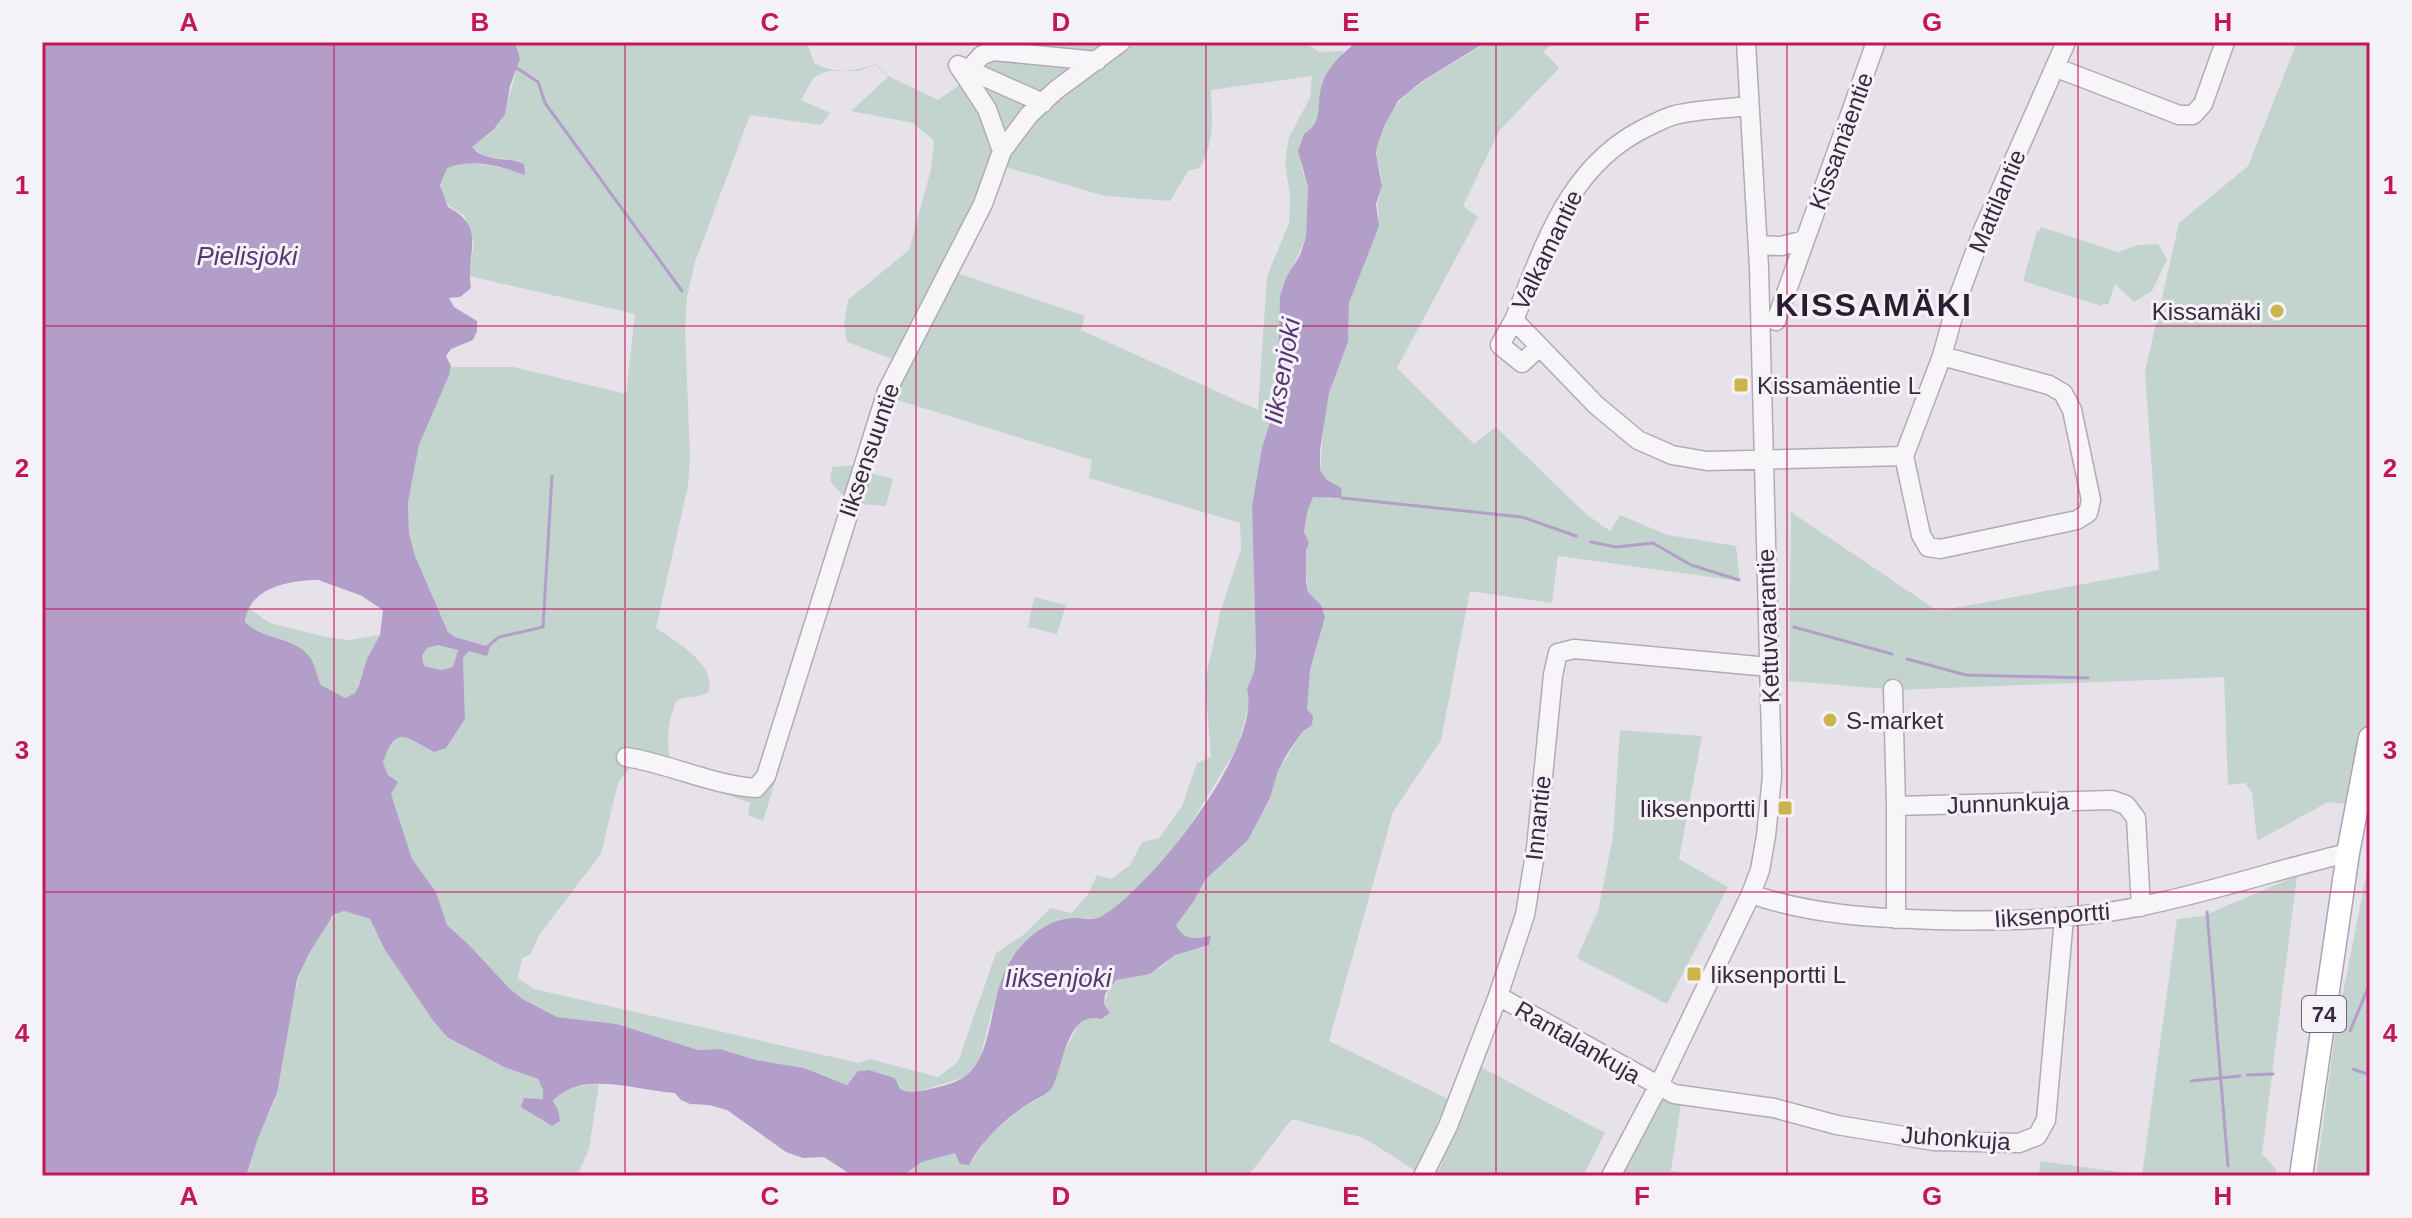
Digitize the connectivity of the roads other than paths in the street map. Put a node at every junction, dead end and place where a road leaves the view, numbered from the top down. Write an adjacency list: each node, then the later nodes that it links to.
1 (1121, 42): 6 (street, Iiksensuuntie)
2 (1746, 42): 10 (street, Kettuvaarantie)
3 (1876, 42): 12 (street, Kissamäentie)
4 (2066, 42): 7 (street, Mattilantie)
5 (2225, 42): 7 (street)
6 (1097, 61): 8 (street); 9 (street, Iiksensuuntie)
7 (2057, 68): 17 (street, Mattilantie)
8 (969, 69): 9 (street); 11 (street)
9 (1043, 103): 11 (street, Iiksensuuntie)
10 (1749, 106): 13 (street, Kettuvaarantie); 14 (street, Valkamantie)
11 (1002, 151): 23 (street, Iiksensuuntie)
12 (1805, 240): 13 (street, Kissamäentie); 15 (street, Kissamäentie)
13 (1758, 245): 19 (street, Kettuvaarantie)
14 (1514, 320): 16 (street, Valkamantie); 16 (street, Valkamantie)
15 (1776, 321)
16 (1538, 348): 19 (street, Valkamantie)
17 (1942, 356): 18 (street, Mattilantie); 18 (street)
18 (1904, 456): 19 (street)
19 (1762, 460): 20 (street, Kettuvaarantie)
20 (1769, 667): 26 (street, Kettuvaarantie); 30 (street, Innantie)
21 (1893, 689): 24 (street)
22 (2370, 738): 25 (main road, 74)
23 (626, 757)
24 (1896, 806): 27 (street, Junnunkuja); 29 (street)
25 (2348, 853): 27 (street, Iiksenportti); 34 (main road, 74)
26 (1751, 894): 29 (street, Iiksenportti); 31 (street, Kettuvaarantie)
27 (2141, 907): 28 (street, Iiksenportti)
28 (2064, 918): 29 (street, Iiksenportti); 31 (street, Juhonkuja)
29 (1896, 919)
30 (1498, 996): 31 (street, Rantalankuja); 32 (street, Innantie)
31 (1658, 1087): 33 (street, Kettuvaarantie)
32 (1423, 1176)
33 (1611, 1176)
34 (2301, 1176)

